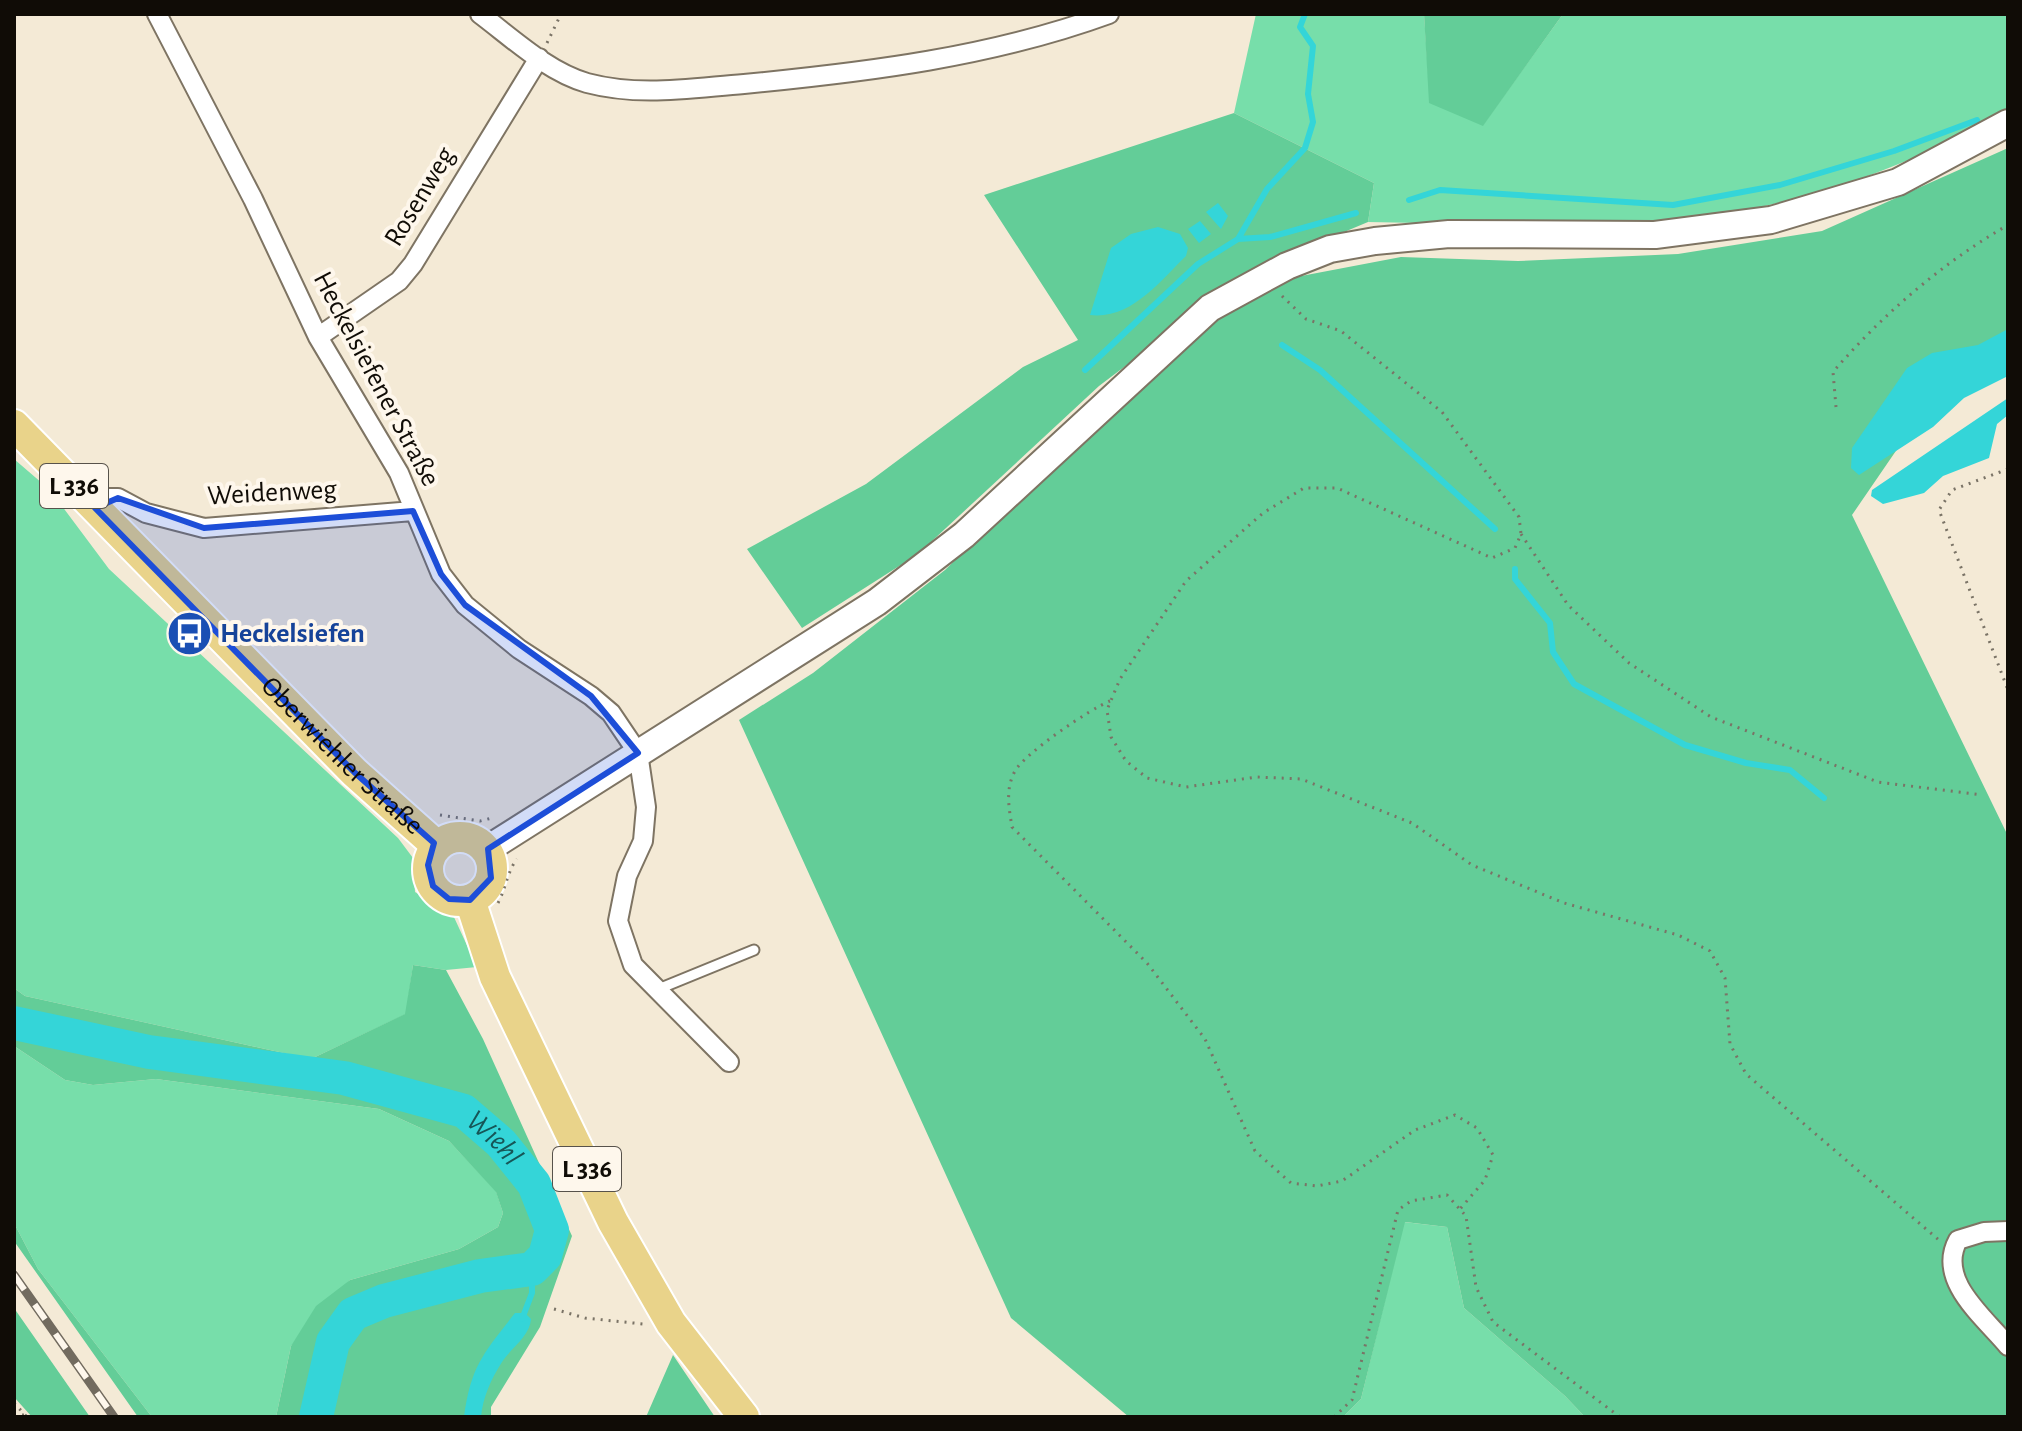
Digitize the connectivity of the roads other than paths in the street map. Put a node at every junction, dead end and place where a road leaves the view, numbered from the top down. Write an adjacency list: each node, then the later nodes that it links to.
1 (157, 14): 6 (street, Heckelsiefener Straße)
2 (480, 14): 4 (street)
3 (1109, 14): 4 (street)
4 (539, 58): 6 (street, Rosenweg)
5 (2008, 123): 10 (main road)
6 (318, 337): 9 (street, Heckelsiefener Straße)
7 (14, 425): 8 (main road, Oberwiehler Straße / L 336)
8 (95, 508): 9 (street, Weidenweg); 11 (main road, Oberwiehler Straße / L 336)
9 (413, 511): 10 (street, Heckelsiefener Straße)
10 (638, 753): 12 (main road); 15 (street)
11 (437, 846): 12 (main road); 13 (main road)
12 (486, 850): 13 (main road)
13 (470, 900): 19 (main road, L 336)
14 (754, 950): 15 (lane)
15 (656, 990): 16 (street)
16 (729, 1062)
17 (2008, 1231): 18 (street)
18 (2008, 1346)
19 (744, 1417)

